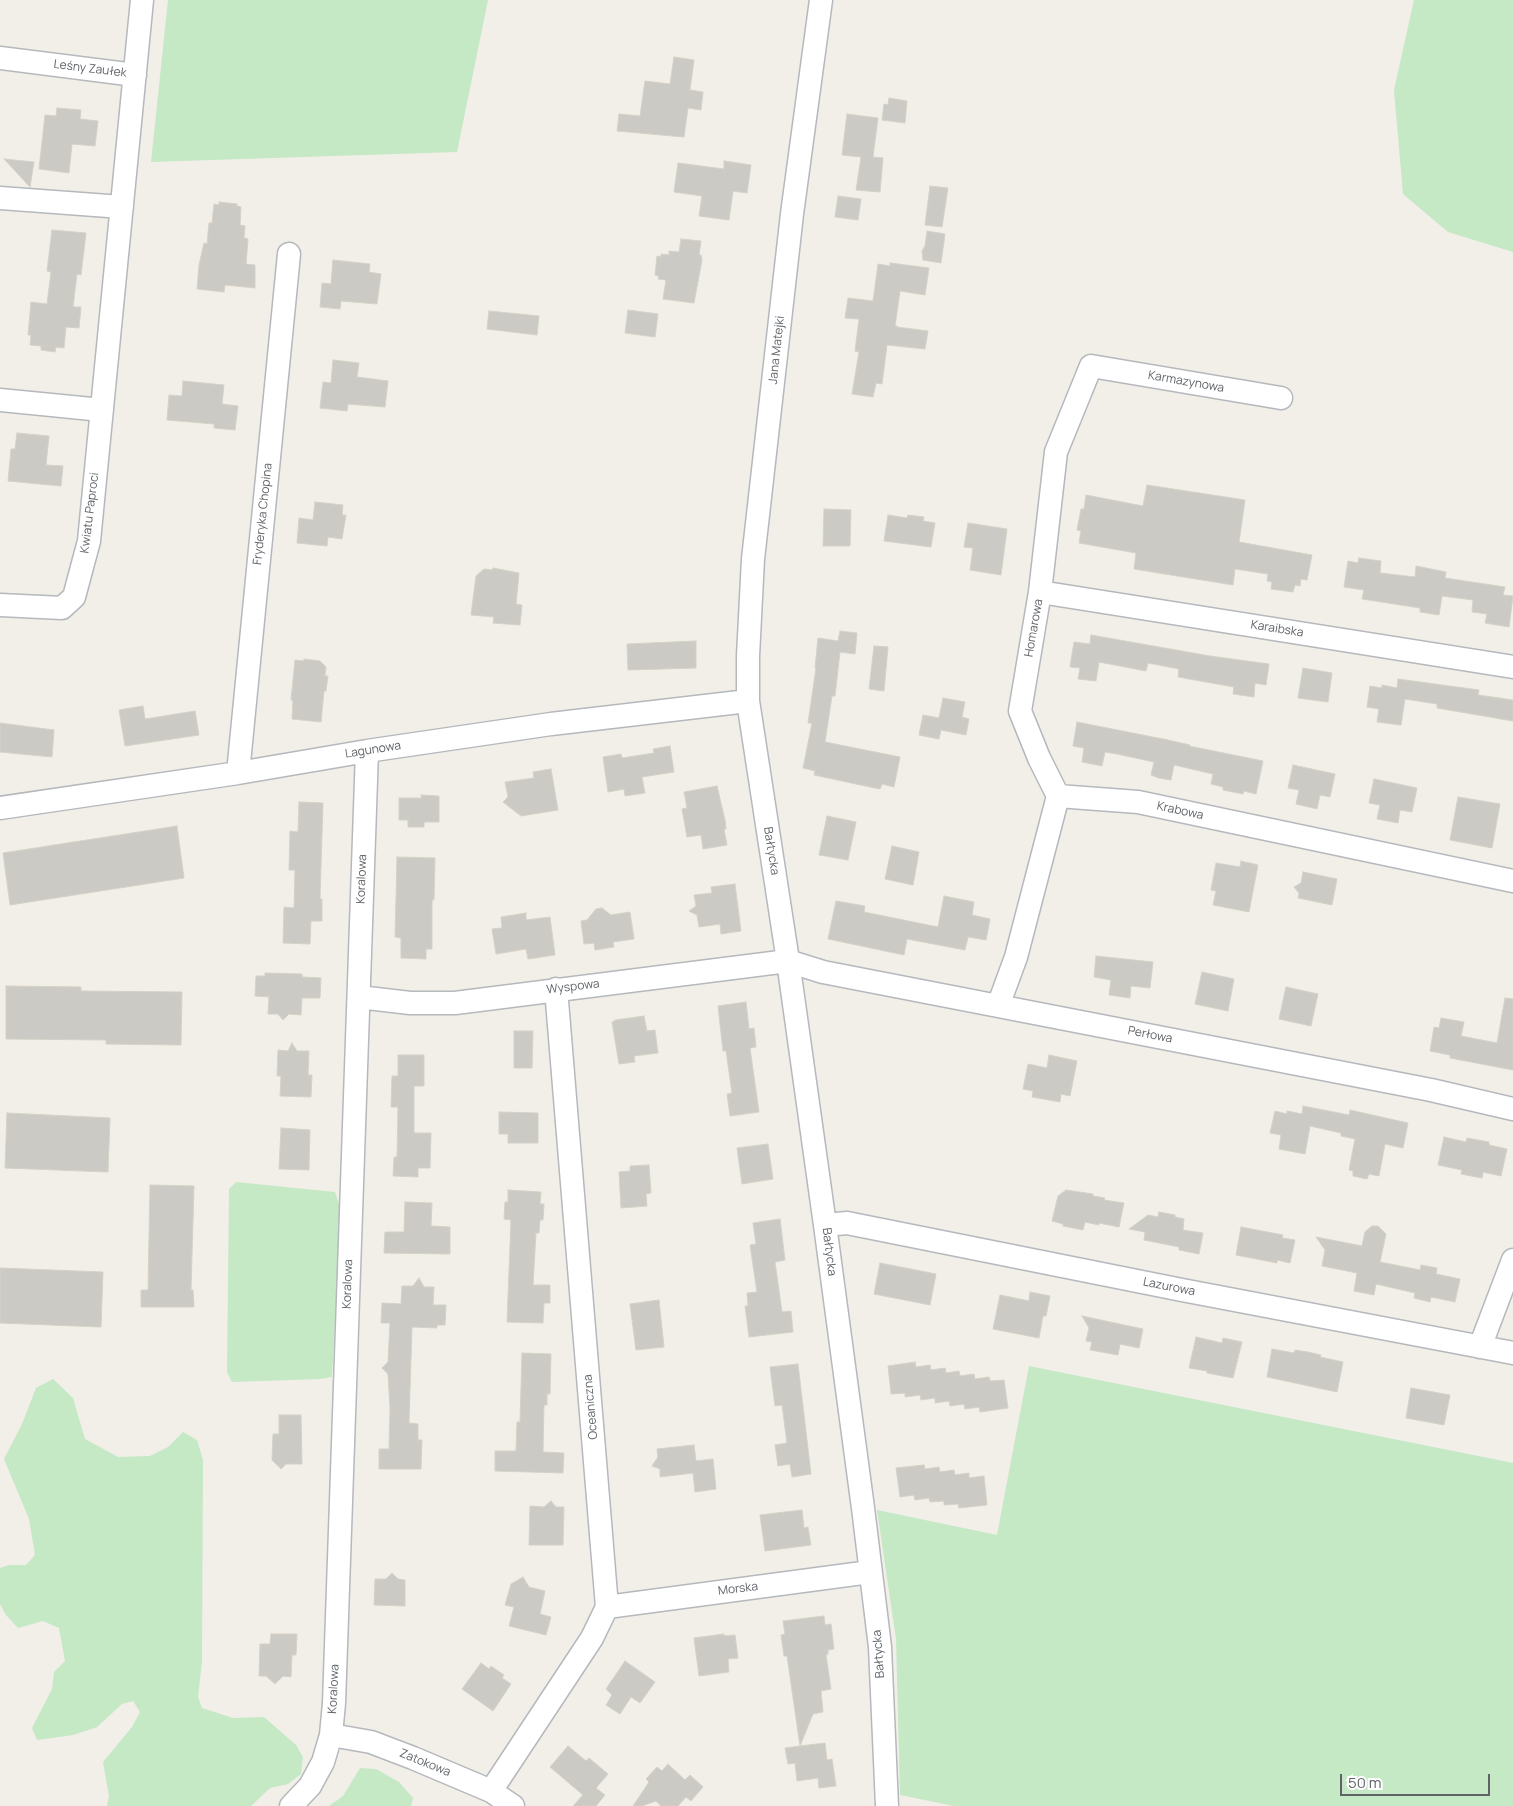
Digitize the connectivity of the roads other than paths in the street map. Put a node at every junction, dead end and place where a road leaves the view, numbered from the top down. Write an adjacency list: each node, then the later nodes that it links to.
1 (142, 0): 4 (street, Leśny Zaułek)
2 (821, 0): 15 (street, Jana Matejki)
3 (0, 58): 4 (street, Leśny Zaułek)
4 (134, 75): 6 (street, Kwiatu Paproci)
5 (0, 198): 6 (street)
6 (122, 207): 11 (street, Kwiatu Paproci)
7 (289, 254): 17 (street, Fryderyka Chopina)
8 (1091, 366): 9 (street, Karmazynowa); 12 (street, Homarowa)
9 (1281, 398)
10 (0, 400): 11 (street)
11 (102, 410): 13 (street, Kwiatu Paproci)
12 (1040, 592): 14 (street, Karaibska); 18 (street, Homarowa)
13 (0, 605)
14 (1513, 667)
15 (748, 701): 16 (street, Lagunowa); 21 (street, Bałtycka)
16 (367, 751): 17 (street, Lagunowa); 23 (street, Koralowa)
17 (238, 773): 19 (street, Lagunowa)
18 (1058, 796): 20 (street, Krabowa); 24 (street)
19 (0, 808)
20 (1513, 881)
21 (788, 961): 22 (street, Wyspowa); 24 (street, Perłowa); 26 (street, Bałtycka)
22 (556, 990): 23 (street, Wyspowa); 31 (street, Oceaniczna)
23 (358, 997): 32 (street, Koralowa)
24 (998, 1006): 25 (street, Perłowa)
25 (1513, 1109)
26 (825, 1225): 28 (street, Lazurowa); 30 (street, Bałtycka)
27 (1513, 1260): 28 (street)
28 (1480, 1347): 29 (street, Lazurowa)
29 (1513, 1353)
30 (870, 1572): 31 (street, Morska); 36 (street, Bałtycka)
31 (607, 1606): 33 (street, Oceaniczna)
32 (331, 1735): 33 (street, Zatokowa); 34 (street, Koralowa)
33 (491, 1791): 35 (street, Zatokowa)
34 (291, 1806)
35 (513, 1806)
36 (887, 1806)

